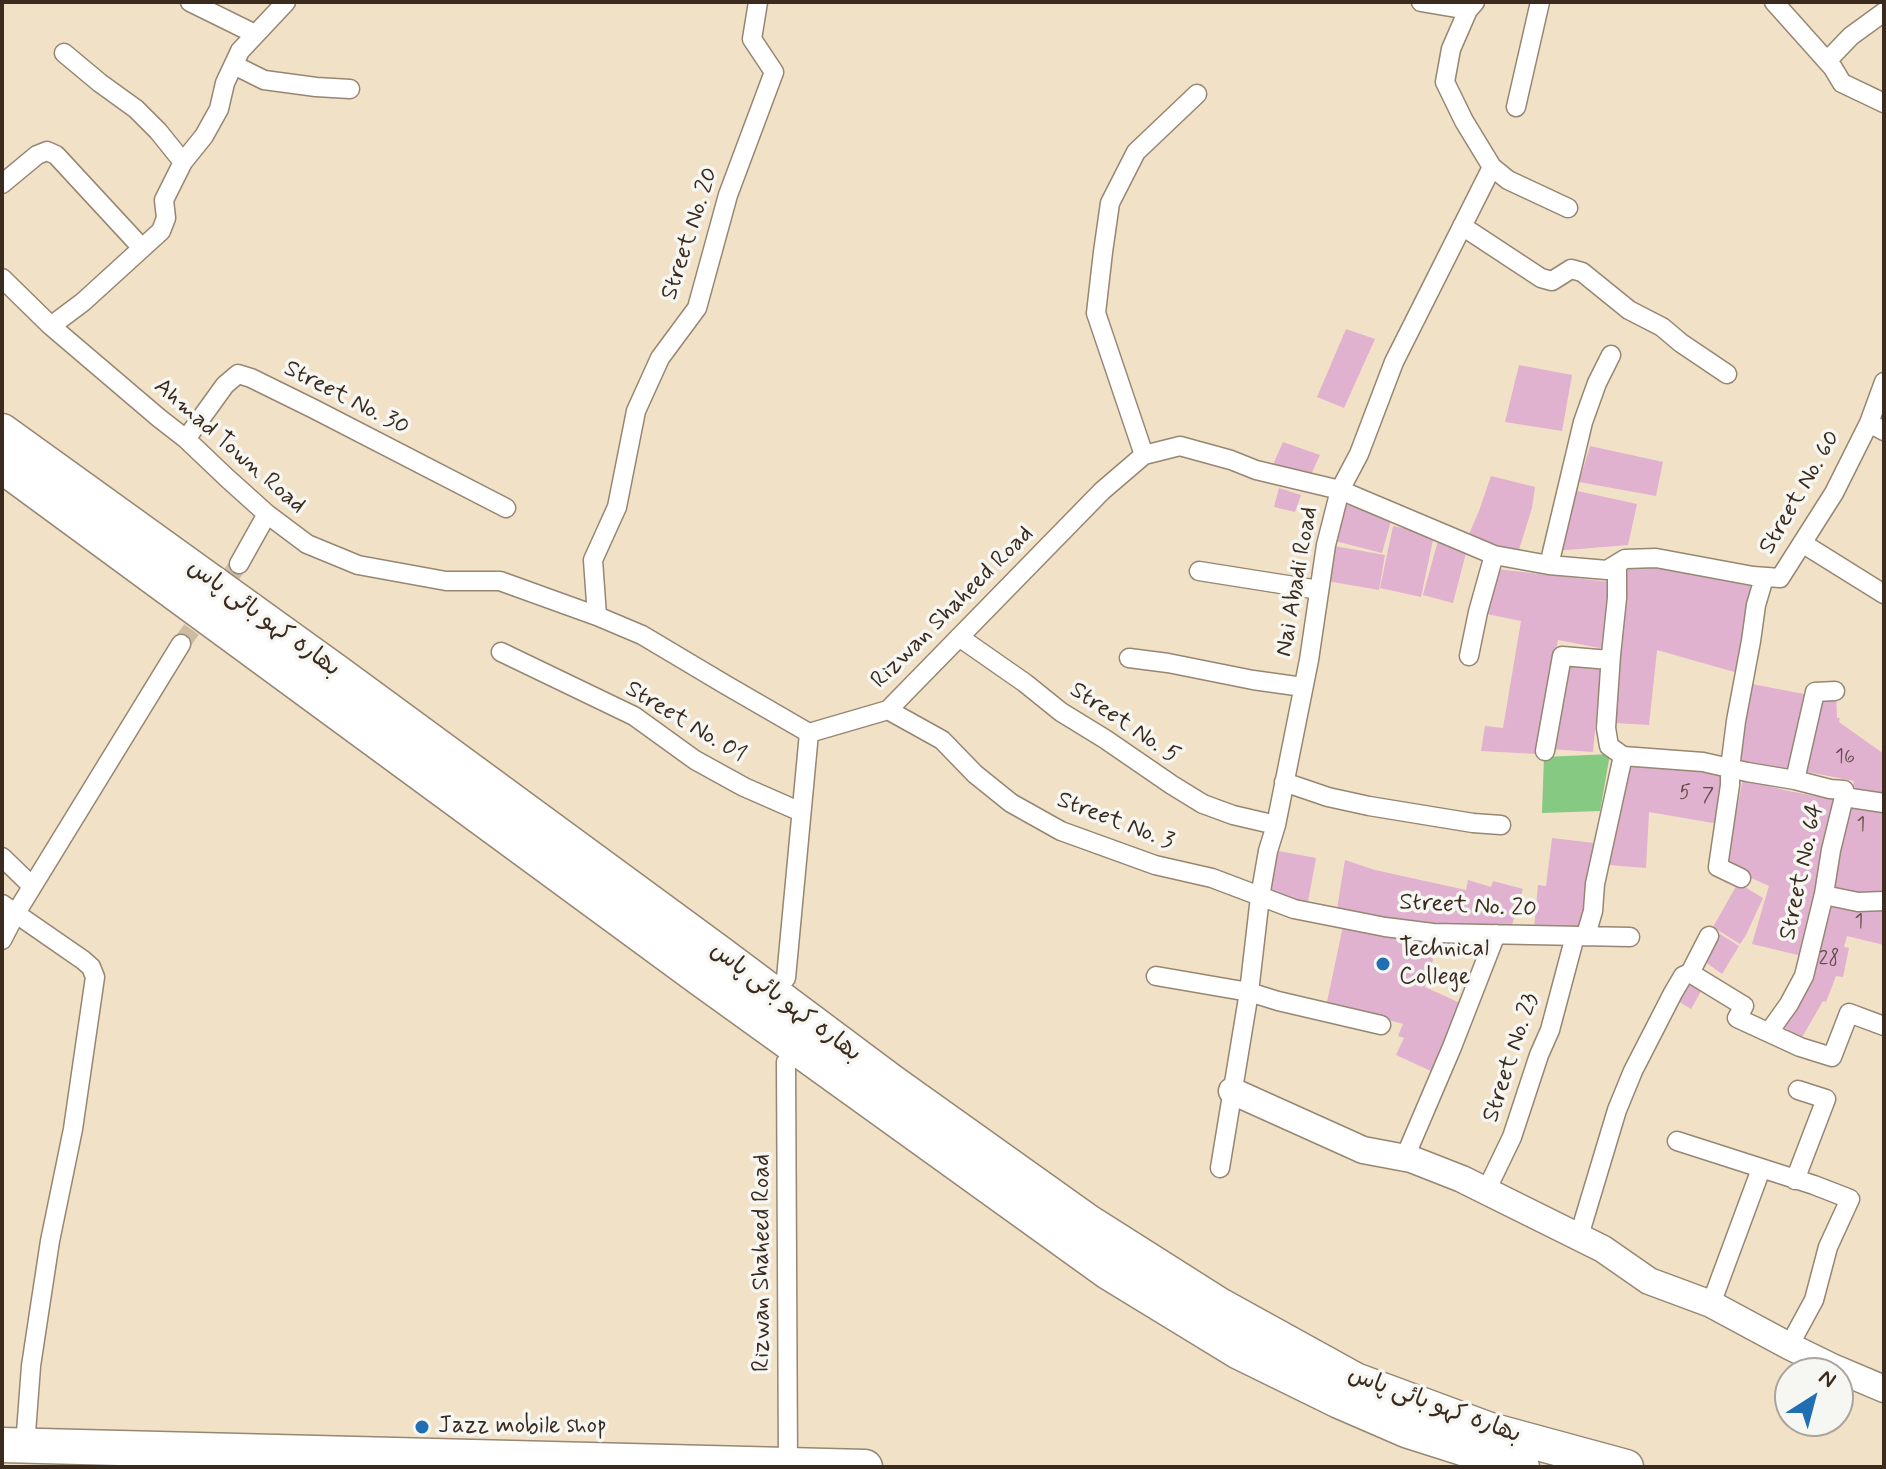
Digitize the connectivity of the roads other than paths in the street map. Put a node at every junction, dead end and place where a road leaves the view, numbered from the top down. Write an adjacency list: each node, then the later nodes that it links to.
1 (190, 2): 9 (street)
2 (286, 2): 9 (street)
3 (758, 2): 45 (street, Street No. 20)
4 (1421, 2): 7 (street)
5 (1540, 2): 16 (street)
6 (1774, 2): 11 (street)
7 (1471, 6): 18 (street)
8 (1884, 12): 11 (street)
9 (255, 34): 12 (street)
10 (64, 53): 17 (street)
11 (1827, 61): 15 (street)
12 (234, 65): 13 (street); 17 (street)
13 (350, 89)
14 (1197, 94): 31 (street)
15 (1884, 103)
16 (1516, 107)
17 (183, 162): 22 (street)
18 (1492, 167): 20 (street); 21 (street, Nai Abadi Road)
19 (2, 184): 22 (street)
20 (1568, 208)
21 (1462, 226): 26 (street); 33 (street, Nai Abadi Road)
22 (142, 248): 24 (street)
23 (2, 278): 24 (street, Ahmad Town Road)
24 (51, 326): 30 (street, Ahmad Town Road)
25 (1611, 355): 40 (street)
26 (1727, 374)
27 (1884, 382): 28 (street, Street No. 60)
28 (1876, 427): 36 (street, Street No. 60)
29 (2, 431): 103 (highway, بھارہ کہو بائی پاس)
30 (186, 439): 34 (street, Street No. 30); 35 (street, Ahmad Town Road)
31 (1144, 455): 33 (street, Rizwan Shaheed Road); 46 (street, Rizwan Shaheed Road)
32 (2, 466): 102 (highway, بھارہ کہو بائی پاس)
33 (1340, 490): 37 (street, Street No. 60); 43 (street, Nai Abadi Road)
34 (506, 508)
35 (267, 514): 38 (street); 45 (street, Ahmad Town Road)
36 (1802, 543): 42 (street, Street No. 60); 44 (street)
37 (1494, 555): 40 (street, Street No. 60); 49 (street)
38 (239, 564)
39 (1617, 564): 40 (street, Street No. 60); 42 (street, Street No. 60); 51 (street)
40 (1549, 565)
41 (1199, 571): 43 (street)
42 (1764, 578): 58 (street)
43 (1319, 590): 52 (street, Nai Abadi Road)
44 (1884, 594)
45 (597, 616): 55 (street, Ahmad Town Road)
46 (959, 637): 54 (street, Rizwan Shaheed Road); 64 (street, Street No. 5)
47 (181, 644): 68 (street)
48 (501, 652): 63 (street, Street No. 01)
49 (1469, 656)
50 (1129, 658): 52 (street)
51 (1610, 660): 56 (street); 57 (street)
52 (1303, 687): 60 (street, Nai Abadi Road)
53 (1835, 691): 59 (street)
54 (888, 710): 55 (street, Rizwan Shaheed Road); 70 (street, Street No. 3)
55 (809, 733): 63 (street)
56 (1545, 751)
57 (1623, 756): 58 (street, Street No. 64); 74 (street, Street No. 23)
58 (1730, 768): 59 (street, Street No. 64); 67 (street)
59 (1795, 780): 61 (street, Street No. 64)
60 (1284, 782): 64 (street, Nai Abadi Road); 65 (street)
61 (1844, 797): 62 (street); 69 (street, Street No. 64)
62 (1884, 803)
63 (801, 812): 80 (street)
64 (1276, 825): 70 (street, Nai Abadi Road)
65 (1501, 825)
66 (2, 857): 68 (street)
67 (1741, 878)
68 (32, 886): 72 (street)
69 (1824, 895): 71 (street); 84 (street, Street No. 64)
70 (1260, 897): 73 (street, Street No. 20); 81 (street, Nai Abadi Road)
71 (1884, 901)
72 (9, 908): 77 (street); 98 (street)
73 (1496, 934): 74 (street, Street No. 20); 89 (street)
74 (1581, 936): 76 (street, Street No. 20); 93 (street, Street No. 23)
75 (1709, 936): 78 (street)
76 (1630, 937)
77 (2, 940)
78 (1690, 973): 84 (street); 94 (street)
79 (1156, 976): 81 (street)
80 (786, 978)
81 (1249, 992): 82 (street); 87 (street, Nai Abadi Road)
82 (1381, 1025)
83 (1884, 1026): 84 (street)
84 (1769, 1032)
85 (786, 1062): 99 (street, Rizwan Shaheed Road)
86 (1798, 1090): 92 (street)
87 (1232, 1091): 89 (street); 90 (street, Nai Abadi Road)
88 (1677, 1141): 91 (street)
89 (1405, 1157): 93 (street)
90 (1220, 1168)
91 (1761, 1169): 92 (street); 95 (street)
92 (1795, 1180): 96 (street)
93 (1486, 1191): 94 (street)
94 (1579, 1236): 95 (street)
95 (1711, 1304): 96 (street)
96 (1789, 1346): 97 (street)
97 (1884, 1389)
98 (13, 1445): 99 (highway)
99 (788, 1464): 100 (highway)
100 (827, 1466): 101 (highway)
101 (865, 1467)
102 (1522, 1467)
103 (1626, 1467)

